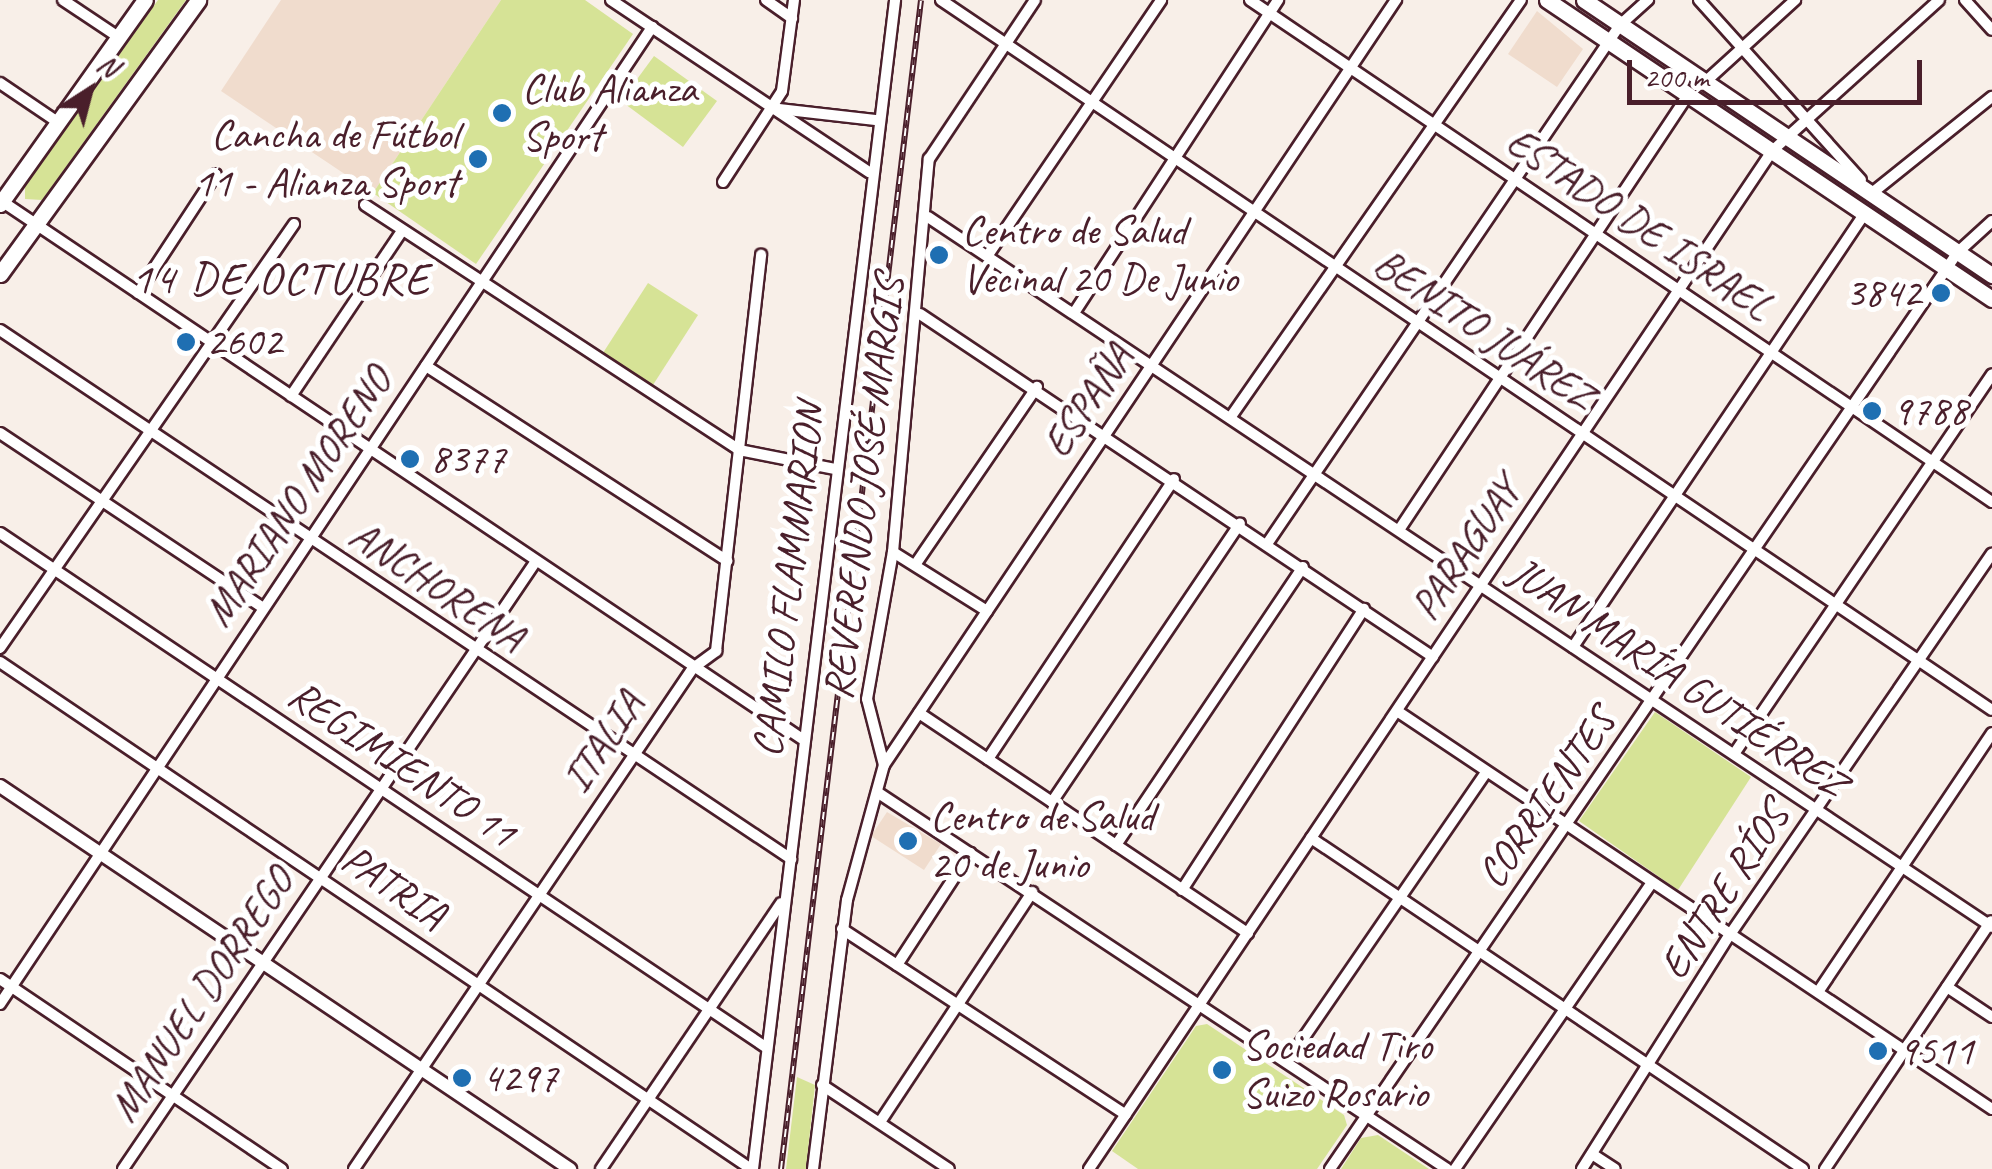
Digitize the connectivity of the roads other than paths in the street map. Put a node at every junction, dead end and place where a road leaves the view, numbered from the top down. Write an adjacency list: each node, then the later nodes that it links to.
1 (146, 0): 27 (main road)
2 (198, 0): 56 (main road)
3 (611, 0): 25 (street)
4 (766, 0): 23 (street)
5 (794, 0): 23 (street)
6 (895, 0): 39 (street, CAMILO FLAMMARION)
7 (1035, 0): 29 (street, REVERENDO JOSÉ MARGIS)
8 (1160, 0): 36 (street)
9 (1250, 0): 22 (street, ESTADO DE ISRAEL)
10 (1278, 0): 22 (street)
11 (1396, 0): 31 (street, ESPAÑA)
12 (1521, 0): 41 (street)
13 (1547, 0): 28 (main road)
14 (1584, 0): 24 (main road)
15 (1648, 0): 24 (street)
16 (1699, 0): 30 (street)
17 (1795, 0): 30 (street)
18 (1938, 0): 38 (street, PARAGUAY)
19 (1965, 0): 26 (street)
20 (941, 1): 29 (street, BENITO JUÁREZ)
21 (69, 2): 27 (street)
22 (1270, 13): 31 (street, ESTADO DE ISRAEL); 44 (street)
23 (792, 18): 37 (street)
24 (1620, 25): 28 (street); 32 (main road)
25 (652, 27): 37 (street); 67 (street, MARIANO MORENO)
26 (1992, 30)
27 (120, 38): 40 (main road)
28 (1609, 42): 34 (main road); 47 (street)
29 (1004, 46): 36 (street, BENITO JUÁREZ); 54 (street, REVERENDO JOSÉ MARGIS)
30 (1742, 48): 32 (street); 38 (street)
31 (1351, 68): 41 (street, ESTADO DE ISRAEL); 53 (street, ESPAÑA)
32 (1705, 82): 42 (main road)
33 (0, 83): 40 (street)
34 (1688, 95): 43 (main road); 59 (street)
35 (1992, 97): 49 (street)
36 (1090, 104): 44 (street, BENITO JUÁREZ); 62 (street)
37 (773, 108): 39 (street); 45 (street); 48 (street)
38 (1806, 119): 42 (street, PARAGUAY); 49 (street)
39 (876, 120): 45 (street, CAMILO FLAMMARION)
40 (59, 123): 50 (main road)
41 (1434, 124): 47 (street, ESTADO DE ISRAEL); 63 (street)
42 (1787, 137): 43 (street, PARAGUAY); 49 (main road)
43 (1772, 151): 52 (main road); 68 (street, PARAGUAY)
44 (1177, 162): 53 (street, BENITO JUÁREZ); 71 (street)
45 (870, 172): 92 (street, CAMILO FLAMMARION)
46 (216, 174): 69 (street)
47 (1513, 178): 59 (street, ESTADO DE ISRAEL); 73 (street)
48 (724, 182)
49 (1876, 197): 60 (main road)
50 (1, 202): 56 (street)
51 (365, 206): 58 (street)
52 (1864, 213): 64 (main road); 76 (street)
53 (1253, 214): 63 (street, BENITO JUÁREZ); 77 (street, ESPAÑA)
54 (928, 216): 62 (street, JUAN MARÍA GUTIÉRREZ); 72 (street, REVERENDO JOSÉ MARGIS)
55 (1992, 221): 60 (street, CORRIENTES)
56 (34, 223): 65 (main road); 69 (street)
57 (294, 224): 75 (street)
58 (402, 230): 67 (street); 82 (street)
59 (1595, 234): 68 (street, ESTADO DE ISRAEL); 80 (street)
60 (1958, 252): 64 (street, CORRIENTES); 66 (main road)
61 (761, 255): 90 (street)
62 (988, 255): 71 (street, JUAN MARÍA GUTIÉRREZ)
63 (1334, 268): 73 (street, BENITO JUÁREZ); 84 (street)
64 (1947, 268): 70 (main road); 83 (street, CORRIENTES)
65 (0, 274)
66 (1992, 275)
67 (481, 283): 78 (street, MARIANO MORENO); 90 (street)
68 (1681, 291): 76 (street, ESTADO DE ISRAEL); 88 (street, PARAGUAY)
69 (138, 293): 75 (street)
70 (1992, 299)
71 (1074, 313): 77 (street, JUAN MARÍA GUTIÉRREZ)
72 (920, 314): 81 (street); 104 (street, REVERENDO JOSÉ MARGIS)
73 (1414, 321): 80 (street, BENITO JUÁREZ); 93 (street)
74 (0, 330): 85 (street, ANCHORENA)
75 (213, 344): 82 (street); 85 (street)
76 (1772, 353): 83 (street, ESTADO DE ISRAEL); 95 (street)
77 (1152, 365): 84 (street, JUAN MARÍA GUTIÉRREZ); 86 (street, ESPAÑA)
78 (426, 366): 89 (street, MARIANO MORENO); 107 (street)
79 (1992, 374): 91 (street)
80 (1498, 378): 88 (street, BENITO JUÁREZ); 99 (street)
81 (1036, 387): 86 (street); 108 (street)
82 (291, 396): 89 (street)
83 (1853, 408): 91 (street, ESTADO DE ISRAEL); 103 (street, CORRIENTES)
84 (1230, 418): 93 (street, JUAN MARÍA GUTIÉRREZ)
85 (148, 432): 96 (street); 101 (street, ANCHORENA)
86 (1106, 433): 94 (street); 115 (street, ESPAÑA)
87 (0, 434): 96 (street)
88 (1582, 435): 95 (street, BENITO JUÁREZ); 111 (street, PARAGUAY)
89 (370, 449): 101 (street, MARIANO MORENO); 106 (street)
90 (739, 450): 92 (street); 107 (street)
91 (1932, 461): 97 (street, ESTADO DE ISRAEL); 112 (street)
92 (835, 469): 129 (street, CAMILO FLAMMARION)
93 (1315, 474): 99 (street, JUAN MARÍA GUTIÉRREZ); 102 (street)
94 (1174, 479): 98 (street); 132 (street)
95 (1673, 496): 103 (street, BENITO JUÁREZ); 116 (street)
96 (102, 501): 110 (street); 113 (street)
97 (1992, 502)
98 (1240, 523): 102 (street); 139 (street)
99 (1400, 530): 111 (street, JUAN MARÍA GUTIÉRREZ)
100 (0, 533): 110 (street, REGIMIENTO 11)
101 (310, 539): 113 (street, MARIANO MORENO); 118 (street, ANCHORENA)
102 (1268, 541): 109 (street)
103 (1755, 551): 112 (street, BENITO JUÁREZ); 124 (street, CORRIENTES)
104 (893, 552): 108 (street); 133 (street, REVERENDO JOSÉ MARGIS)
105 (1992, 554): 120 (street, ENTRE RÍOS)
106 (536, 560): 118 (street, MANUEL DORREGO); 122 (street)
107 (726, 562): 122 (street, ITALIA)
108 (915, 565): 115 (street)
109 (1304, 568): 114 (street); 143 (street)
110 (54, 569): 117 (street); 123 (street, REGIMIENTO 11)
111 (1481, 586): 116 (street, JUAN MARÍA GUTIÉRREZ); 119 (street, PARAGUAY)
112 (1835, 605): 120 (street, BENITO JUÁREZ); 130 (street)
113 (262, 607): 123 (street, MARIANO MORENO)
114 (1364, 609): 119 (street); 150 (street)
115 (987, 610): 127 (street, ESPAÑA)
116 (1573, 647): 124 (street, JUAN MARÍA GUTIÉRREZ)
117 (0, 648)
118 (474, 652): 131 (street, ANCHORENA); 137 (street, MANUEL DORREGO)
119 (1433, 657): 126 (street, PARAGUAY)
120 (1916, 660): 125 (street, BENITO JUÁREZ); 140 (street, ENTRE RÍOS)
121 (0, 662): 134 (street, PATRIA)
122 (692, 668): 129 (street); 131 (street, ITALIA)
123 (214, 677): 134 (street, MARIANO MORENO); 137 (street, REGIMIENTO 11)
124 (1654, 701): 130 (street, JUAN MARÍA GUTIÉRREZ); 141 (street, CORRIENTES)
125 (1992, 710)
126 (1397, 711): 135 (street); 142 (street, PARAGUAY)
127 (918, 713): 132 (street); 133 (street, ESPAÑA)
128 (1992, 733): 147 (street)
129 (801, 738): 146 (street, CAMILO FLAMMARION)
130 (1734, 754): 140 (street, JUAN MARÍA GUTIÉRREZ)
131 (632, 756): 146 (street, ANCHORENA); 152 (street, ITALIA)
132 (988, 759): 139 (street)
133 (884, 764): 138 (street, ESPAÑA)
134 (155, 766): 144 (street, MARIANO MORENO); 148 (street, PATRIA)
135 (1486, 772): 141 (street); 153 (street)
136 (0, 786): 144 (street)
137 (381, 789): 148 (street, MANUEL DORREGO); 152 (street, REGIMIENTO 11)
138 (877, 792): 145 (street); 156 (street)
139 (1052, 802): 143 (street)
140 (1816, 810): 147 (street, JUAN MARÍA GUTIÉRREZ); 158 (street, ENTRE RÍOS)
141 (1566, 827): 149 (street); 159 (street, CORRIENTES)
142 (1311, 838): 153 (street); 157 (street, PARAGUAY)
143 (1116, 845): 150 (street)
144 (98, 852): 160 (street); 165 (street, MARIANO MORENO)
145 (970, 853): 151 (street); 161 (street)
146 (791, 859): 154 (street, CAMILO FLAMMARION)
147 (1902, 868): 155 (street, JUAN MARÍA GUTIÉRREZ); 166 (street)
148 (322, 877): 160 (street, MANUEL DORREGO); 163 (street, PATRIA)
149 (1651, 884): 158 (street); 170 (street)
150 (1182, 890): 157 (street)
151 (1032, 892): 167 (street); 169 (street)
152 (539, 895): 163 (street, ITALIA); 171 (street, REGIMIENTO 11)
153 (1400, 897): 159 (street); 175 (street)
154 (785, 898): 171 (street); 173 (street, CAMILO FLAMMARION)
155 (1991, 924): 164 (street)
156 (842, 929): 161 (street); 178 (street)
157 (1248, 934): 167 (street, PARAGUAY)
158 (1729, 936): 166 (street); 176 (street, ENTRE RÍOS)
159 (1479, 951): 170 (street); 182 (street, CORRIENTES)
160 (263, 963): 177 (street); 179 (street, MANUEL DORREGO)
161 (897, 965): 169 (street)
162 (0, 979): 165 (street)
163 (479, 983): 177 (street, ITALIA); 180 (street, PATRIA)
164 (1948, 986): 172 (street); 174 (street)
165 (12, 987): 168 (street, MARIANO MORENO); 179 (street)
166 (1818, 992): 174 (street)
167 (1201, 1002): 175 (street); 183 (street, PARAGUAY)
168 (0, 1004)
169 (958, 1005): 183 (street); 184 (street)
170 (1564, 1008): 176 (street); 197 (street)
171 (709, 1009): 173 (street, REGIMIENTO 11); 180 (street)
172 (1992, 1017)
173 (767, 1048): 191 (street, CAMILO FLAMMARION)
174 (1904, 1050): 181 (street); 201 (street)
175 (1286, 1062): 182 (street)
176 (1651, 1066): 185 (street, ENTRE RÍOS); 200 (street)
177 (421, 1069): 188 (street, ITALIA); 189 (street)
178 (822, 1086): 184 (street); 192 (street)
179 (173, 1096): 186 (street, MANUEL DORREGO); 187 (street)
180 (648, 1099): 190 (street); 191 (street, PATRIA)
181 (1992, 1109)
182 (1365, 1114): 195 (street, CORRIENTES); 196 (street)
183 (1126, 1115): 194 (street, PARAGUAY)
184 (880, 1122): 193 (street)
185 (1592, 1154): 198 (street, ENTRE RÍOS); 199 (street)
186 (123, 1169)
187 (282, 1169)
188 (354, 1169)
189 (570, 1169)
190 (601, 1169)
191 (752, 1169)
192 (813, 1169)
193 (949, 1169)
194 (1090, 1169)
195 (1330, 1169)
196 (1447, 1169)
197 (1455, 1169)
198 (1582, 1169)
199 (1615, 1169)
200 (1803, 1169)
201 (1825, 1169)

